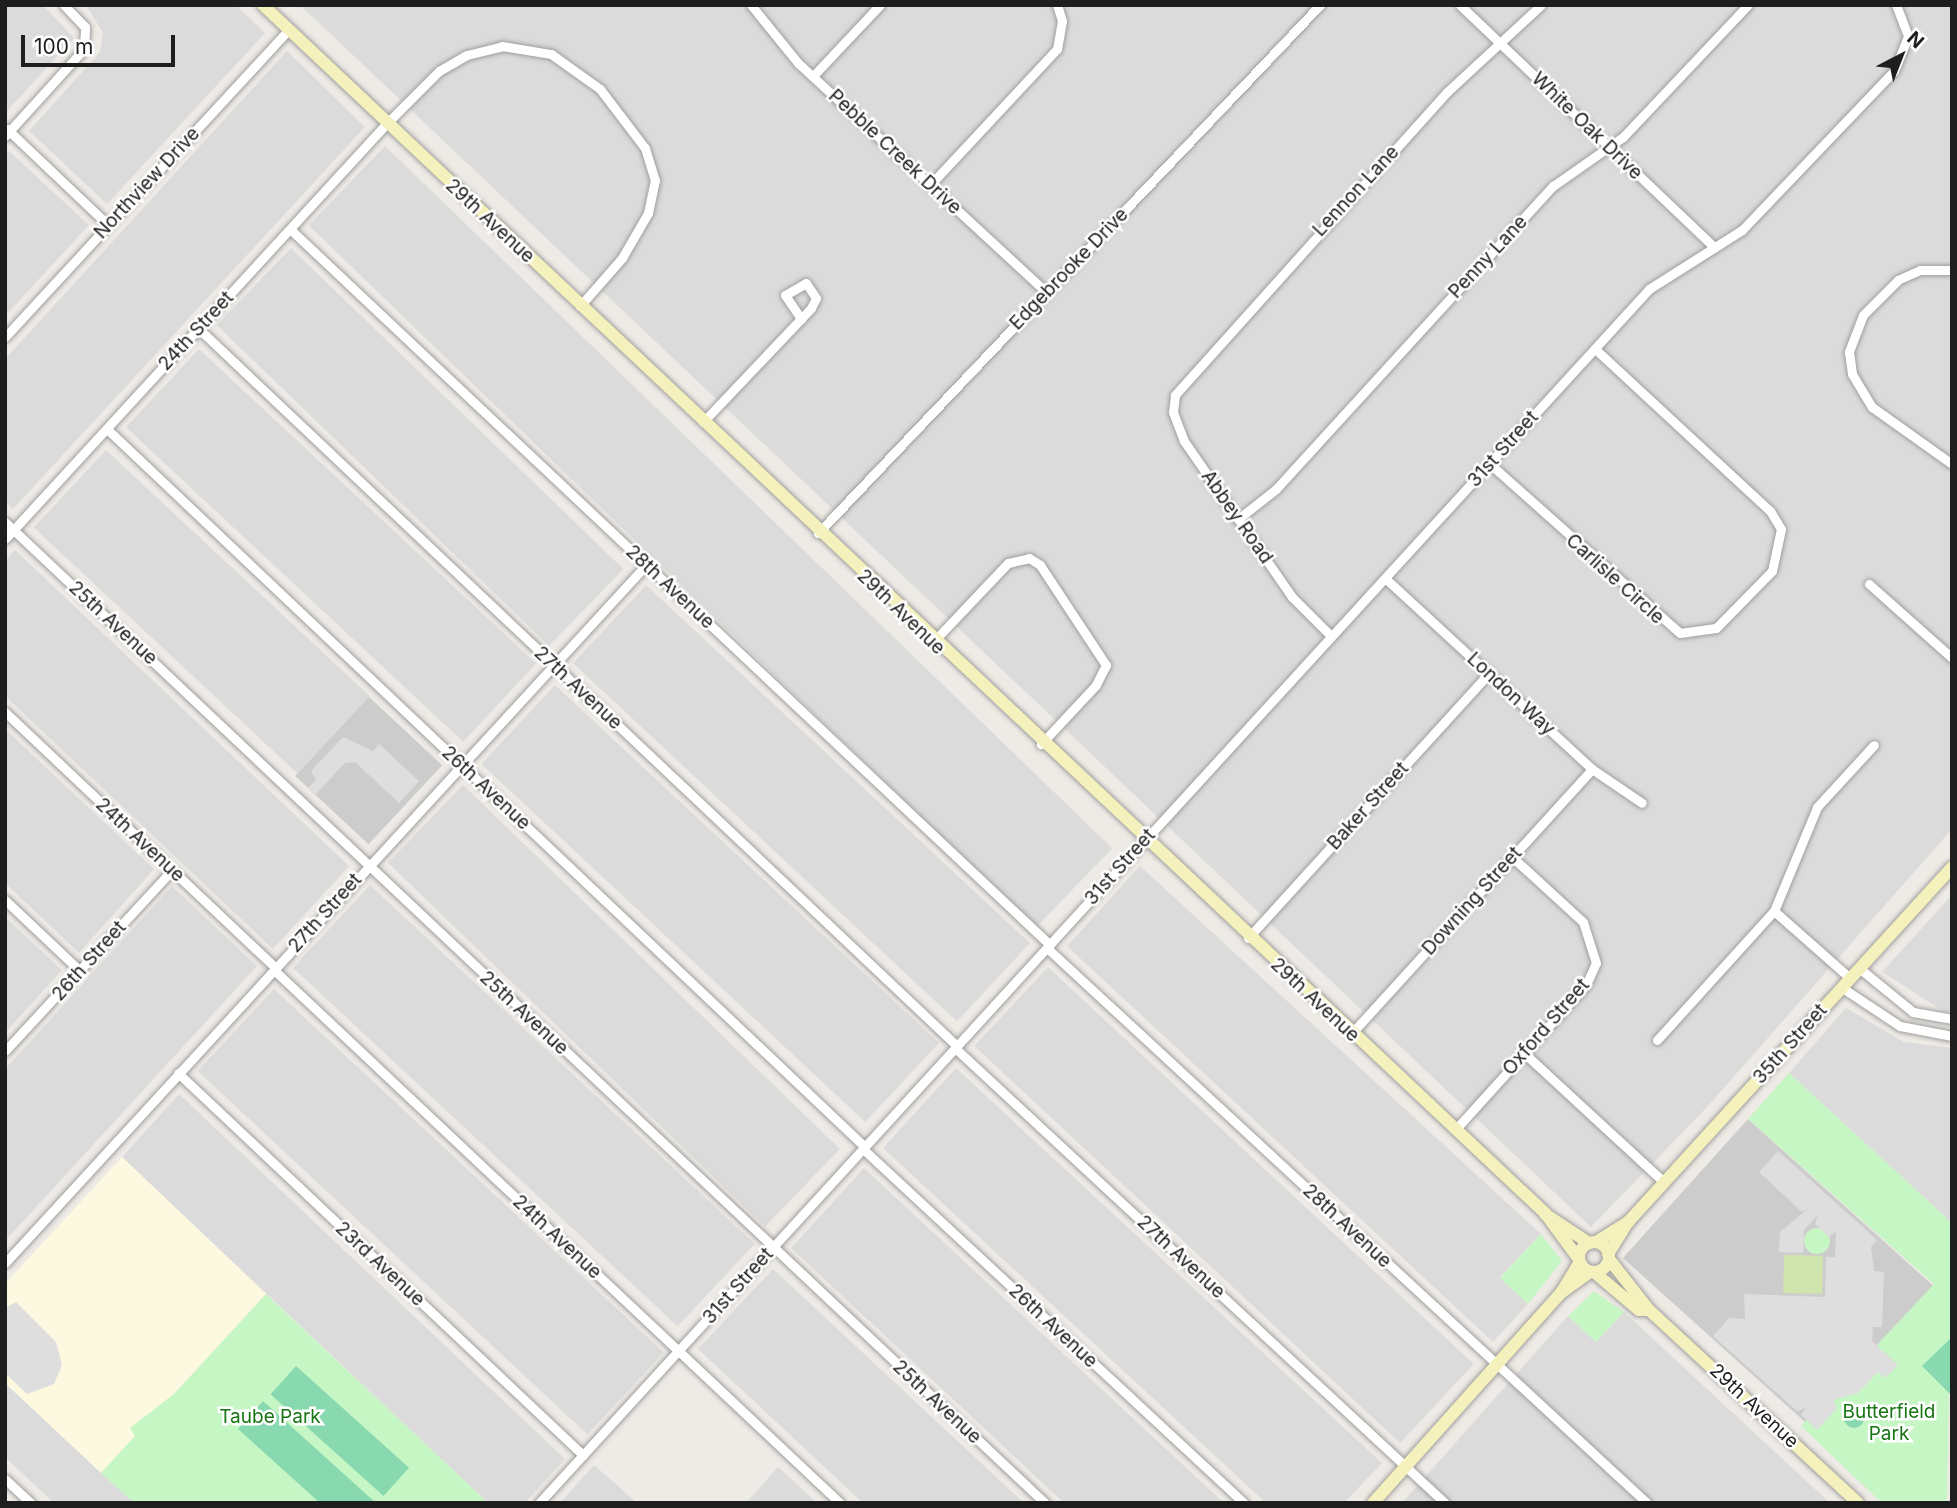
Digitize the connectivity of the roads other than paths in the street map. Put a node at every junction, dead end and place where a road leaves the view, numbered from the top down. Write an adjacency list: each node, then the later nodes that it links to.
1 (64, 5): 15 (street)
2 (263, 5): 11 (street, 29th Avenue)
3 (751, 5): 13 (street, Pebble Creek Drive)
4 (880, 5): 13 (street)
5 (1057, 5): 17 (street)
6 (1320, 5): 22 (street, Edgebrooke Drive)
7 (1460, 5): 12 (street, White Oak Drive)
8 (1541, 5): 12 (street, Lennon Lane)
9 (1748, 5): 16 (street, Penny Lane)
10 (1896, 5): 20 (street)
11 (288, 30): 14 (street, 29th Avenue); 18 (street, Northview Drive)
12 (1502, 46): 16 (street, White Oak Drive); 28 (street, Lennon Lane)
13 (813, 76): 17 (street, Pebble Creek Drive)
14 (387, 124): 19 (street, 24th Street); 23 (street, 29th Avenue); 23 (street, 24th Street)
15 (6, 132): 18 (street)
16 (1610, 148): 20 (street, White Oak Drive); 33 (street, Penny Lane)
17 (930, 185): 22 (street, Pebble Creek Drive)
18 (108, 225): 26 (street, Northview Drive)
19 (290, 229): 25 (street, 24th Street); 38 (street, 28th Avenue)
20 (1714, 247): 27 (street, 31st Street)
21 (1952, 270): 32 (street)
22 (1046, 292): 36 (street, Edgebrooke Drive)
23 (580, 306): 29 (street, 29th Avenue)
24 (801, 318): 29 (street)
25 (199, 329): 30 (street, 24th Street); 44 (street, 27th Avenue)
26 (5, 337)
27 (1595, 349): 31 (street, 31st Street); 31 (street, Carlisle Circle)
28 (1180, 385): 33 (street, Abbey Road)
29 (703, 422): 36 (street, 29th Avenue)
30 (107, 429): 35 (street, 24th Street); 49 (street, 26th Avenue)
31 (1490, 464): 39 (street, 31st Street)
32 (1952, 464)
33 (1238, 519): 41 (street, Abbey Road)
34 (5, 522): 35 (street, 25th Avenue)
35 (14, 530): 37 (street, 24th Street); 54 (street, 25th Avenue)
36 (818, 533): 42 (street, 29th Avenue)
37 (5, 539)
38 (646, 565): 44 (street, 27th Street); 60 (street, 28th Avenue)
39 (1385, 578): 41 (street, 31st Street); 45 (street, London Way)
40 (1869, 584): 43 (street)
41 (1331, 636): 52 (street, 31st Street)
42 (933, 642): 47 (street, 29th Avenue); 47 (street)
43 (1952, 658)
44 (554, 665): 49 (street, 27th Street); 68 (street, 27th Avenue)
45 (1489, 673): 50 (street, London Way); 59 (street, Baker Street)
46 (5, 712): 56 (street, 24th Avenue)
47 (1041, 744): 52 (street, 29th Avenue)
48 (1874, 745): 58 (street)
49 (462, 765): 54 (street, 27th Street); 73 (street, 26th Avenue)
50 (1592, 769): 51 (street, London Way); 53 (street, Downing Street)
51 (1642, 803)
52 (1144, 841): 59 (street, 29th Avenue); 60 (street, 31st Street)
53 (1512, 857): 65 (street, Downing Street); 70 (street, Oxford Street)
54 (369, 866): 61 (street, 27th Street); 78 (street, 25th Avenue)
55 (1952, 867): 63 (street, 35th Street)
56 (172, 870): 61 (street, 24th Avenue); 62 (street, 26th Street)
57 (5, 900): 62 (street)
58 (1774, 911): 63 (street); 67 (street)
59 (1248, 938): 65 (street, 29th Avenue)
60 (1048, 947): 68 (street, 31st Street); 86 (street, 28th Avenue)
61 (275, 969): 71 (street, 27th Street); 85 (street, 24th Avenue)
62 (80, 971): 69 (street, 26th Street)
63 (1850, 978): 64 (street); 66 (street); 74 (street, 35th Street)
64 (1952, 1019)
65 (1351, 1034): 72 (street, 29th Avenue)
66 (1952, 1037)
67 (1657, 1040)
68 (956, 1047): 73 (street, 31st Street); 88 (street, 27th Avenue)
69 (5, 1051)
70 (1524, 1053): 72 (street, Oxford Street); 74 (street)
71 (178, 1073): 81 (street, 27th Street); 87 (street, 23rd Avenue)
72 (1455, 1130): 75 (street, 29th Avenue)
73 (864, 1148): 78 (street, 31st Street); 94 (street, 26th Avenue)
74 (1664, 1182): 76 (street, 35th Street)
75 (1545, 1213): 77 (street, 29th Avenue); 80 (street, 29th Avenue)
76 (1629, 1221): 77 (street, 35th Street); 79 (street, 35th Street)
77 (1592, 1242): 79 (street, 29th Avenue); 80 (street)
78 (773, 1248): 85 (street, 31st Street); 93 (street, 25th Avenue)
79 (1609, 1256): 82 (street, 35th Street); 84 (street, 29th Avenue)
80 (1579, 1260): 82 (street, 29th Avenue); 83 (street)
81 (5, 1263)
82 (1592, 1272): 83 (street); 84 (street, 29th Avenue)
83 (1561, 1293): 86 (street)
84 (1649, 1310): 98 (street, 29th Avenue)
85 (678, 1352): 87 (street, 31st Street); 92 (street, 24th Avenue)
86 (1497, 1365): 88 (street); 97 (street, 28th Avenue)
87 (583, 1455): 91 (street, 31st Street)
88 (1406, 1466): 95 (street); 96 (street, 27th Avenue)
89 (5, 1479): 90 (street)
90 (31, 1503)
91 (539, 1503)
92 (840, 1503)
93 (1045, 1503)
94 (1244, 1503)
95 (1373, 1503)
96 (1445, 1503)
97 (1647, 1503)
98 (1858, 1503)

